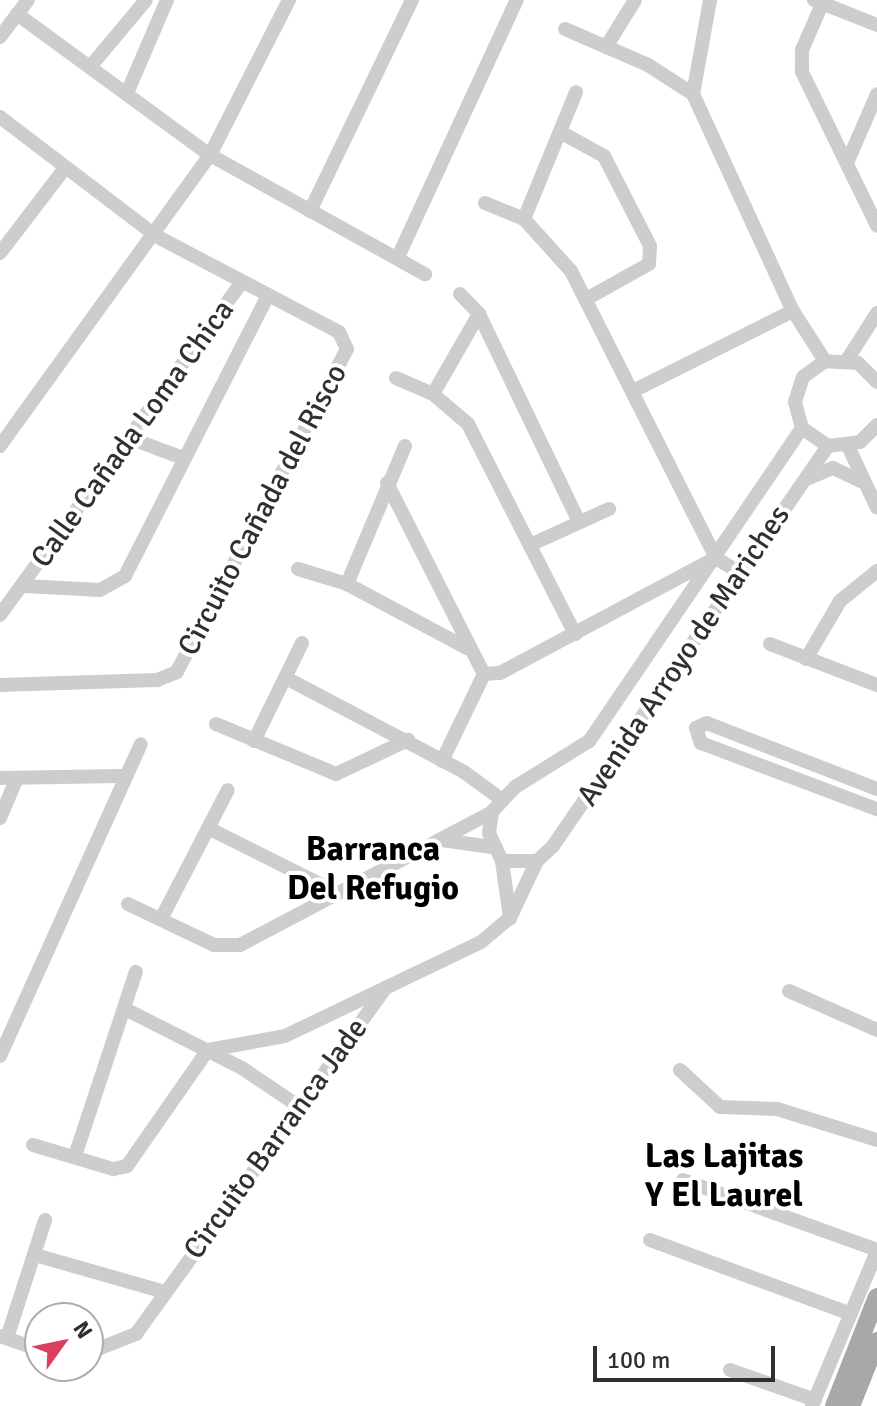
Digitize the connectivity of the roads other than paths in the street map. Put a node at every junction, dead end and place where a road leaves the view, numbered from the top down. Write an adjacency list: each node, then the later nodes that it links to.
1 (28, 0): 10 (street)
2 (146, 0): 15 (street)
3 (167, 0): 17 (street)
4 (289, 0): 22 (street)
5 (412, 0): 26 (street)
6 (517, 0): 31 (street)
7 (635, 0): 14 (street)
8 (710, 0): 18 (street)
9 (818, 2): 11 (street); 23 (street)
10 (17, 14): 13 (street); 15 (street)
11 (877, 25)
12 (565, 29): 14 (street)
13 (0, 37)
14 (606, 47): 18 (street)
15 (90, 67): 17 (street)
16 (576, 92): 21 (street)
17 (127, 93): 22 (street)
18 (693, 94): 37 (street)
19 (877, 94): 23 (street)
20 (0, 117): 24 (street, Circuito Cañada del Risco)
21 (562, 133): 27 (street); 36 (street)
22 (210, 155): 26 (street); 29 (street)
23 (847, 163): 28 (street)
24 (65, 168): 29 (street, Circuito Cañada del Risco); 30 (street)
25 (485, 203): 27 (street)
26 (310, 211): 31 (street)
27 (524, 219): 36 (street)
28 (877, 226)
29 (156, 236): 33 (street, Circuito Cañada del Risco); 49 (street)
30 (0, 253)
31 (398, 257): 32 (street)
32 (425, 274)
33 (242, 282): 35 (street, Circuito Cañada del Risco); 48 (street, Calle Cañada Loma Chica)
34 (460, 294): 39 (street)
35 (268, 295): 54 (street, Calle Cañada Loma Chica); 76 (street, Circuito Cañada del Risco)
36 (586, 299): 44 (street)
37 (793, 311): 41 (street); 44 (street)
38 (877, 313): 40 (street)
39 (479, 314): 45 (street); 60 (street)
40 (847, 360): 41 (street); 43 (street)
41 (825, 361): 46 (street)
42 (396, 378): 45 (street)
43 (876, 379)
44 (633, 391): 62 (street)
45 (433, 394): 61 (street)
46 (802, 428): 51 (street); 62 (street, Avenida Arroyo de Mariches)
47 (873, 430): 52 (street); 53 (street)
48 (132, 439): 54 (street); 67 (street, Calle Cañada Loma Chica)
49 (0, 446)
50 (405, 446): 56 (street)
51 (828, 446): 52 (street); 55 (street, Avenida Arroyo de Mariches)
52 (848, 446): 57 (street)
53 (877, 451)
54 (183, 458): 67 (street, Calle Cañada Loma Chica)
55 (805, 480): 57 (street); 65 (street, Avenida Arroyo de Mariches)
56 (387, 483): 66 (street); 72 (street)
57 (865, 483): 58 (street)
58 (877, 508)
59 (609, 509): 60 (street)
60 (579, 522): 61 (street)
61 (530, 545): 69 (street)
62 (716, 558): 65 (street); 69 (street); 90 (street, Avenida Arroyo de Mariches)
63 (298, 569): 66 (street)
64 (877, 571): 73 (street)
65 (740, 573): 98 (street, Avenida Arroyo de Mariches)
66 (347, 584): 72 (street)
67 (23, 586): 68 (street, Calle Cañada Loma Chica)
68 (0, 615)
69 (575, 634): 74 (street)
70 (302, 643): 75 (street)
71 (770, 644): 73 (street)
72 (467, 648): 74 (street)
73 (806, 659): 77 (street)
74 (484, 674): 82 (street)
75 (286, 678): 79 (street); 80 (street)
76 (0, 685)
77 (877, 685)
78 (216, 724): 80 (street)
79 (408, 740): 80 (street); 82 (street)
80 (254, 741)
81 (141, 744): 84 (street)
82 (442, 761): 90 (street)
83 (804, 762): 87 (street); 87 (street); 88 (street)
84 (121, 776): 86 (street); 110 (street)
85 (0, 778): 86 (street)
86 (17, 778): 93 (street)
87 (798, 778): 91 (street)
88 (877, 789)
89 (228, 790): 94 (street)
90 (501, 799): 92 (street, Avenida Arroyo de Mariches)
91 (877, 809)
92 (492, 812): 95 (street); 96 (street)
93 (0, 818)
94 (208, 828): 99 (street); 102 (street)
95 (442, 840): 96 (street); 99 (street)
96 (492, 847): 97 (street)
97 (502, 861): 98 (street); 101 (street)
98 (537, 861): 101 (street, Avenida Arroyo de Mariches)
99 (336, 892): 102 (street)
100 (128, 904): 102 (street)
101 (510, 918): 104 (street)
102 (161, 919)
103 (136, 972): 106 (street)
104 (387, 986): 108 (street); 113 (street, Circuito Barranca Jade)
105 (789, 991): 107 (street)
106 (125, 1009): 109 (street); 116 (street)
107 (877, 1030)
108 (250, 1046): 109 (street); 111 (street)
109 (208, 1050): 111 (street); 116 (street)
110 (0, 1056)
111 (242, 1068): 113 (street)
112 (680, 1070): 114 (street)
113 (301, 1108): 122 (street, Circuito Barranca Jade)
114 (877, 1140)
115 (33, 1145): 116 (street)
116 (75, 1156)
117 (683, 1180): 120 (street)
118 (45, 1220): 121 (street)
119 (650, 1240): 124 (street)
120 (877, 1250): 124 (street)
121 (35, 1255): 122 (street, Circuito Barranca Jade); 125 (street)
122 (165, 1292): 128 (street, Circuito Barranca Jade)
123 (877, 1297): 131 (main road)
124 (851, 1314): 130 (street)
125 (3, 1337): 127 (street)
126 (877, 1341): 132 (main road)
127 (24, 1344)
128 (104, 1348)
129 (730, 1370): 130 (street)
130 (814, 1403)
131 (834, 1406)
132 (851, 1406)

